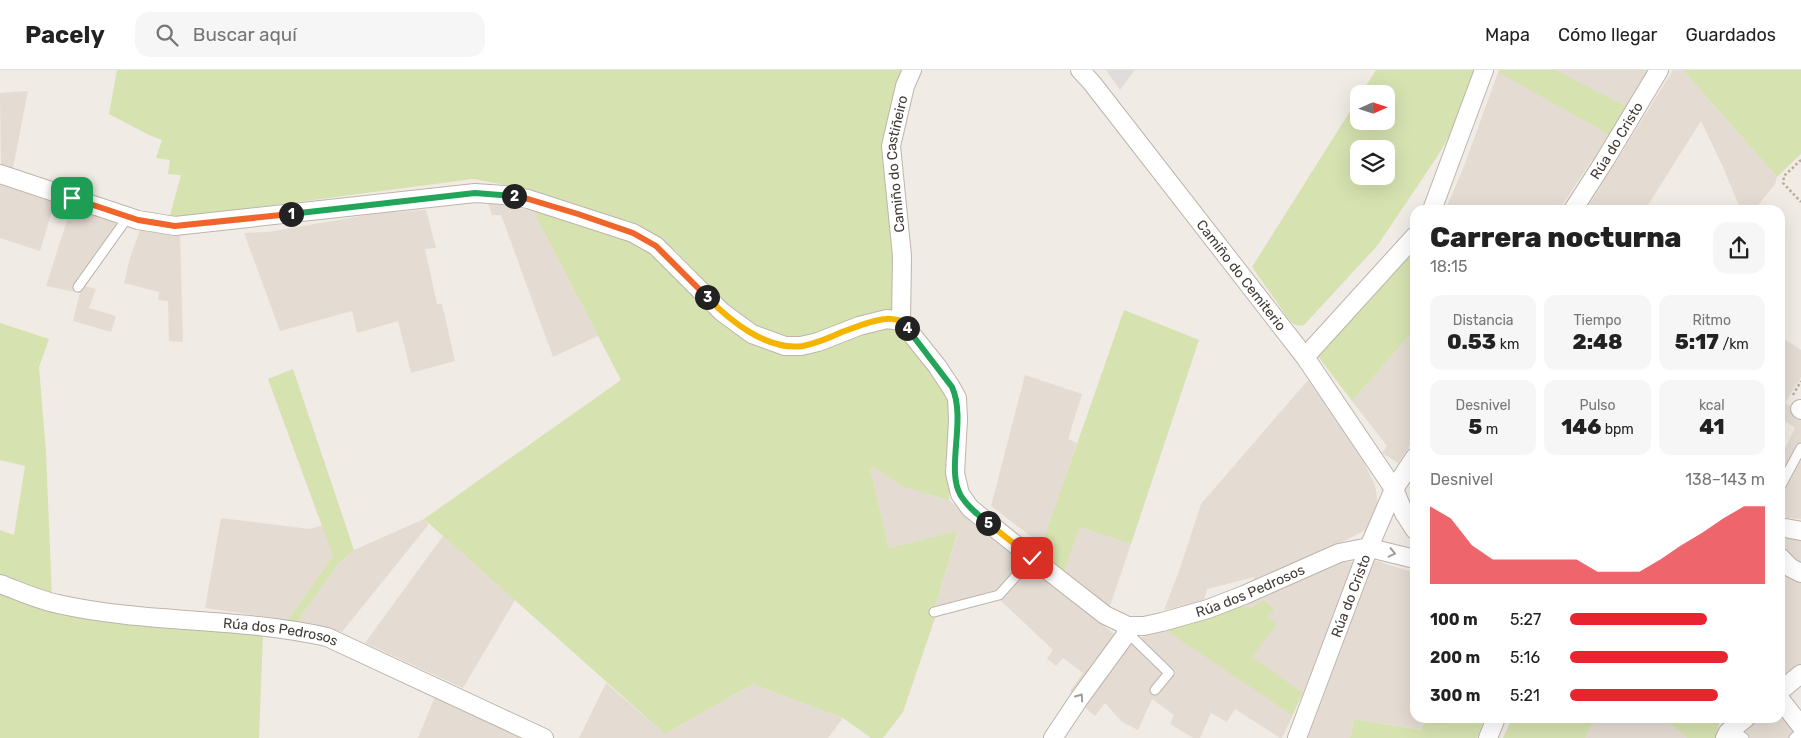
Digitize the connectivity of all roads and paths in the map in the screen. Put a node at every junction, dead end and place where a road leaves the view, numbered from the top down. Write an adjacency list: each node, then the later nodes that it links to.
1 (912, 70): 13 (street, Camiño do Castiñeiro)
2 (1080, 70): 14 (street, Camiño do Cemiterio)
3 (1484, 70): 8 (street)
4 (1659, 70): 9 (street, Rúa do Cristo)
5 (1801, 160): 7 (path)
6 (0, 174): 10 (street)
7 (1801, 202)
8 (1434, 205)
9 (1576, 205)
10 (128, 216): 12 (lane); 13 (street)
11 (1410, 242): 14 (street)
12 (78, 287)
13 (902, 321): 25 (street)
14 (1305, 357): 20 (street, Camiño do Cemiterio)
15 (1801, 381): 16 (path)
16 (1798, 405)
17 (1801, 448): 19 (lane)
18 (1410, 465): 20 (street, Rúa do Cristo)
19 (1785, 478)
20 (1394, 489): 21 (street, Camiño do Cemiterio); 24 (street, Rúa do Cristo)
21 (1410, 522)
22 (1785, 528): 23 (street)
23 (1801, 531)
24 (1369, 547): 26 (street, one-way to 26); 31 (street, Rúa dos Pedrosos); 43 (street, Rúa do Cristo)
25 (1032, 558): 30 (lane); 31 (street)
26 (1410, 558)
27 (1785, 562): 28 (street)
28 (1801, 573)
29 (0, 584): 41 (street, Rúa dos Pedrosos)
30 (934, 612)
31 (1128, 626): 34 (lane); 42 (street, one-way to 31)
32 (1801, 674): 33 (street)
33 (1785, 687)
34 (1155, 690)
35 (1785, 705): 38 (street)
36 (1494, 723): 44 (street)
37 (1740, 723): 39 (street)
38 (1801, 726)
39 (1730, 731)
40 (1801, 732): 45 (lane)
41 (544, 738)
42 (1053, 738)
43 (1297, 738)
44 (1488, 738)
45 (1794, 738)

